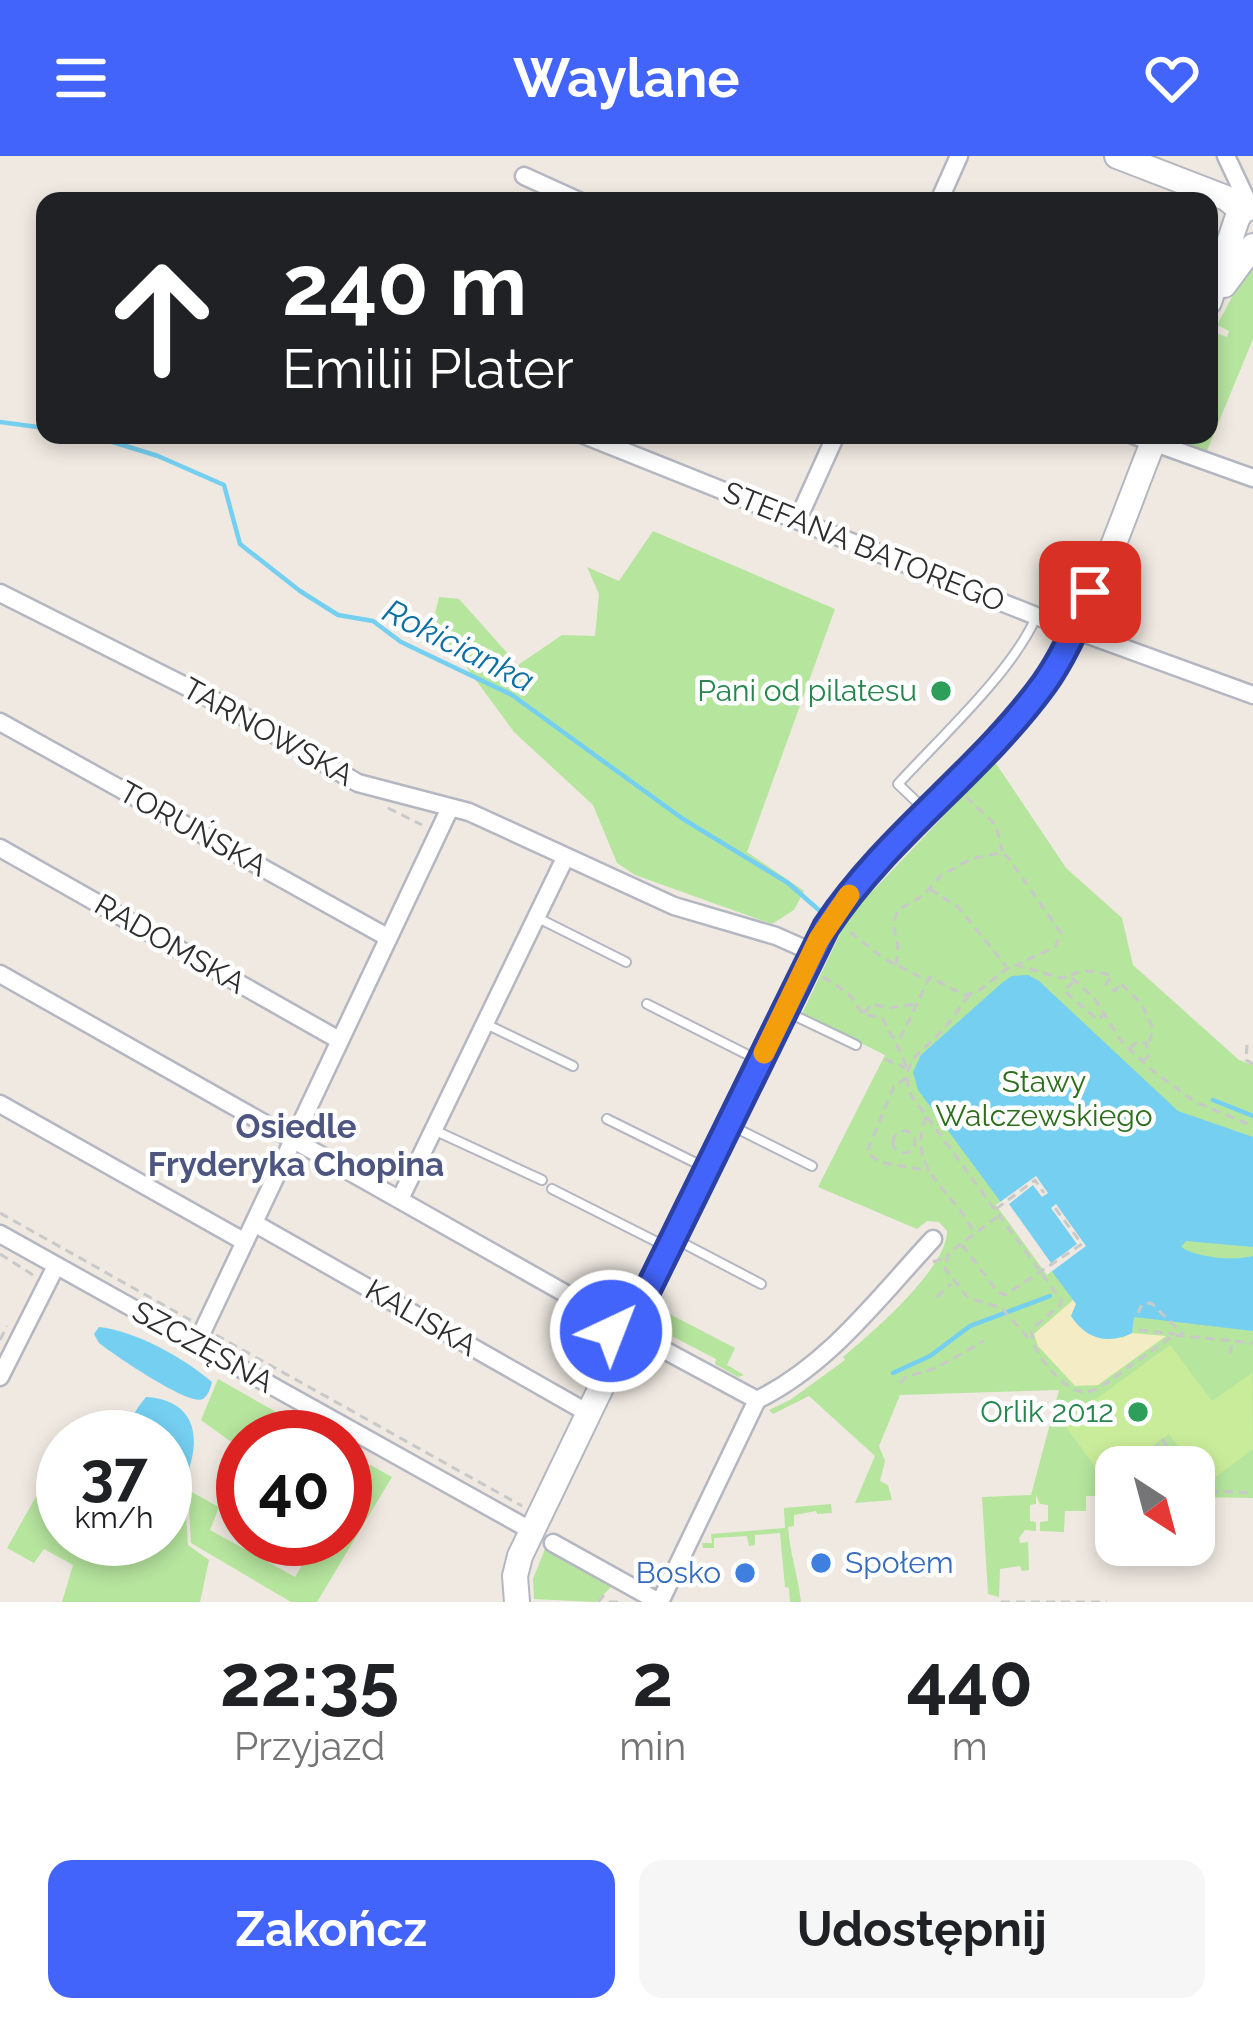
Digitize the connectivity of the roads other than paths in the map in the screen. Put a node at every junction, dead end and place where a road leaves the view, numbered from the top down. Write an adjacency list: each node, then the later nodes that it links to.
1 (959, 156): 7 (street)
2 (1117, 156): 5 (street)
3 (1231, 159): 5 (street); 9 (street)
4 (524, 176): 6 (street)
5 (1209, 191)
6 (559, 192)
7 (943, 192)
8 (1218, 195): 9 (street)
9 (1248, 223): 10 (street)
10 (1218, 285)
11 (607, 444): 16 (street, STEFANA BATOREGO)
12 (832, 444): 16 (street)
13 (1144, 444): 19 (street)
14 (1165, 444): 15 (street)
15 (1253, 478)
16 (798, 519): 18 (street, STEFANA BATOREGO)
17 (0, 593): 22 (street, TARNOWSKA)
18 (1036, 616): 19 (street, STEFANA BATOREGO); 23 (lane)
19 (1075, 629): 20 (street, STEFANA BATOREGO); 23 (street)
20 (1253, 695)
21 (0, 722): 27 (street, TORUŃSKA)
22 (450, 808): 25 (street, TARNOWSKA); 27 (street)
23 (927, 812): 28 (street)
24 (0, 848): 34 (street, RADOMSKA)
25 (566, 859): 26 (street); 28 (street, TARNOWSKA)
26 (538, 918): 29 (lane); 33 (street)
27 (387, 937): 34 (street)
28 (814, 961): 32 (street)
29 (626, 962)
30 (0, 974): 42 (street)
31 (647, 1004): 36 (lane)
32 (784, 1010): 35 (lane); 36 (street)
33 (487, 1025): 37 (lane); 41 (street)
34 (339, 1040): 42 (street)
35 (856, 1045)
36 (760, 1061): 40 (street)
37 (573, 1066)
38 (0, 1104): 51 (street)
39 (607, 1119): 44 (lane)
40 (729, 1124): 43 (lane); 44 (street)
41 (436, 1131): 45 (lane); 47 (street)
42 (293, 1140): 47 (street); 48 (street)
43 (812, 1166)
44 (707, 1169): 52 (street)
45 (542, 1180)
46 (552, 1190): 52 (lane)
47 (400, 1199): 55 (street)
48 (254, 1223): 51 (street); 59 (street, KALISKA)
49 (0, 1234): 53 (street, SZCZĘSNA)
50 (933, 1239): 58 (street)
51 (245, 1242): 56 (street)
52 (671, 1243): 54 (lane); 55 (street)
53 (56, 1266): 56 (street, SZCZĘSNA); 57 (street)
54 (760, 1283)
55 (628, 1330): 58 (street); 59 (street)
56 (200, 1336): 60 (street, SZCZĘSNA)
57 (0, 1377)
58 (758, 1400): 62 (street)
59 (588, 1413): 60 (street)
60 (537, 1528): 61 (street); 62 (street, SZCZĘSNA)
61 (517, 1602)
62 (660, 1602)

